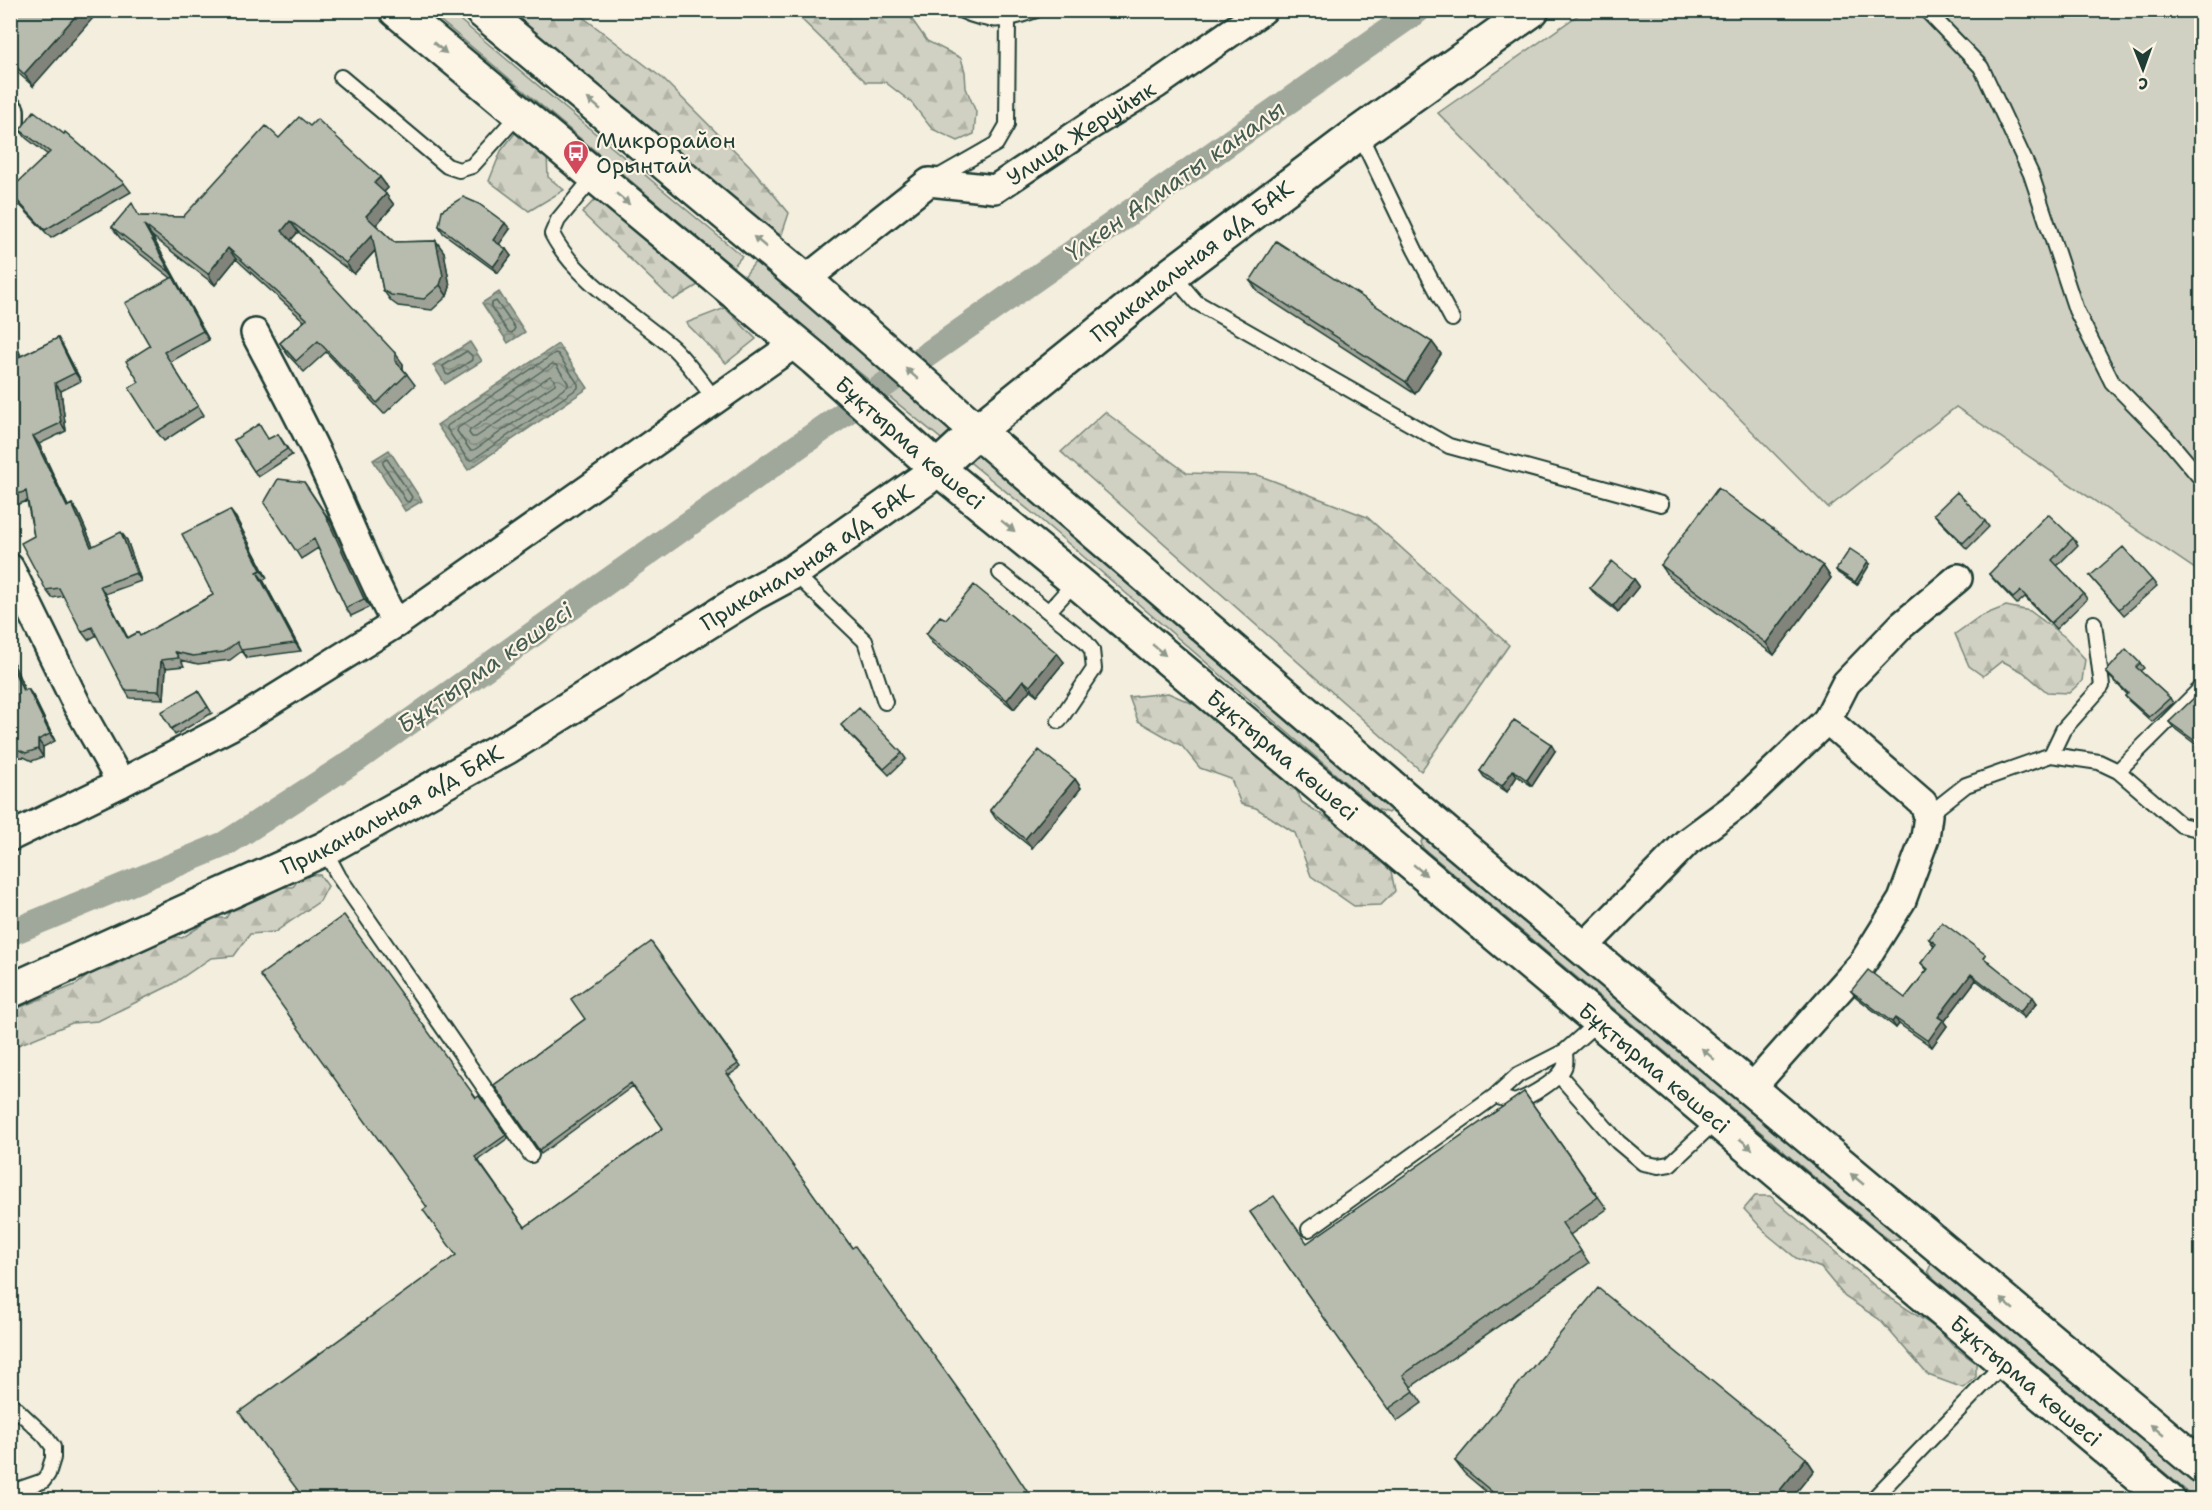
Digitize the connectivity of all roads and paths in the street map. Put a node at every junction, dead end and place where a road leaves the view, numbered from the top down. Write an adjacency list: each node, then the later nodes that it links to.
1 (396, 10): 11 (main road, Бұқтырма көшесі, one-way to 11)
2 (481, 10): 17 (main road, Бұқтырма көшесі, one-way to 2)
3 (960, 10): 8 (lane)
4 (1036, 10): 8 (lane)
5 (1263, 10): 15 (street, Улица Жеруйык)
6 (1532, 10): 13 (main road, Приканальная а/д БАК)
7 (1926, 10): 24 (lane)
8 (1008, 20): 15 (lane)
9 (341, 77): 11 (lane)
10 (10, 111): 12 (street)
11 (519, 114): 14 (main road, Бұқтырма көшесі)
12 (10, 121)
13 (1359, 133): 16 (main road, Приканальная а/д БАК); 18 (lane)
14 (595, 175): 20 (main road, Бұқтырма көшесі, one-way to 20); 21 (lane)
15 (929, 182): 17 (street)
16 (1172, 274): 22 (main road, Приканальная а/д БАК); 25 (lane)
17 (804, 280): 22 (main road, Бұқтырма көшесі, one-way to 17)
18 (1452, 320)
19 (255, 333): 33 (street)
20 (806, 351): 21 (street); 23 (main road, Бұқтырма көшесі)
21 (716, 401): 33 (street)
22 (966, 422): 23 (main road, Приканальная а/д БАК); 41 (main road, Бұқтырма көшесі)
23 (937, 468): 27 (main road, Приканальная а/д БАК); 30 (main road, Бұқтырма көшесі, one-way to 30)
24 (2202, 480)
25 (1661, 504)
26 (10, 568): 40 (street)
27 (793, 572): 35 (lane); 46 (main road, Приканальная а/д БАК)
28 (1000, 573): 31 (lane)
29 (1958, 578): 36 (street)
30 (1076, 581): 31 (lane); 45 (main road, Бұқтырма көшесі, one-way to 45)
31 (1049, 612): 37 (lane)
32 (2094, 623): 38 (lane)
33 (396, 624): 40 (street)
34 (2202, 687): 39 (lane)
35 (885, 702)
36 (1827, 720): 42 (street); 47 (street)
37 (1059, 721)
38 (2050, 755): 39 (lane); 42 (lane)
39 (2118, 771): 43 (lane)
40 (121, 783): 44 (street)
41 (1423, 814): 45 (main road); 47 (main road, Бұқтырма көшесі)
42 (1928, 815): 52 (street)
43 (2202, 830)
44 (10, 837)
45 (1393, 848): 49 (main road, Бұқтырма көшесі, one-way to 49)
46 (324, 849): 48 (main road, Приканальная а/д БАК); 55 (lane)
47 (1584, 947): 52 (main road, Бұқтырма көшесі, one-way to 47)
48 (10, 991)
49 (1599, 1021): 50 (lane); 54 (main road, Бұқтырма көшесі)
50 (1565, 1051): 51 (lane); 53 (lane)
51 (1559, 1075): 53 (lane); 54 (lane)
52 (1750, 1090): 57 (main road, Бұқтырма көшесі, one-way to 52)
53 (1495, 1096): 56 (lane)
54 (1717, 1120): 58 (main road, Бұқтырма көшесі, one-way to 58)
55 (531, 1155)
56 (1309, 1229)
57 (1926, 1237): 58 (main road); 61 (main road, Бұқтырма көшесі, one-way to 57)
58 (1894, 1269): 59 (main road, Бұқтырма көшесі)
59 (2005, 1362): 63 (lane); 64 (main road, Бұқтырма көшесі)
60 (10, 1403): 62 (lane)
61 (2202, 1467)
62 (10, 1490)
63 (1872, 1500)
64 (2168, 1500)

